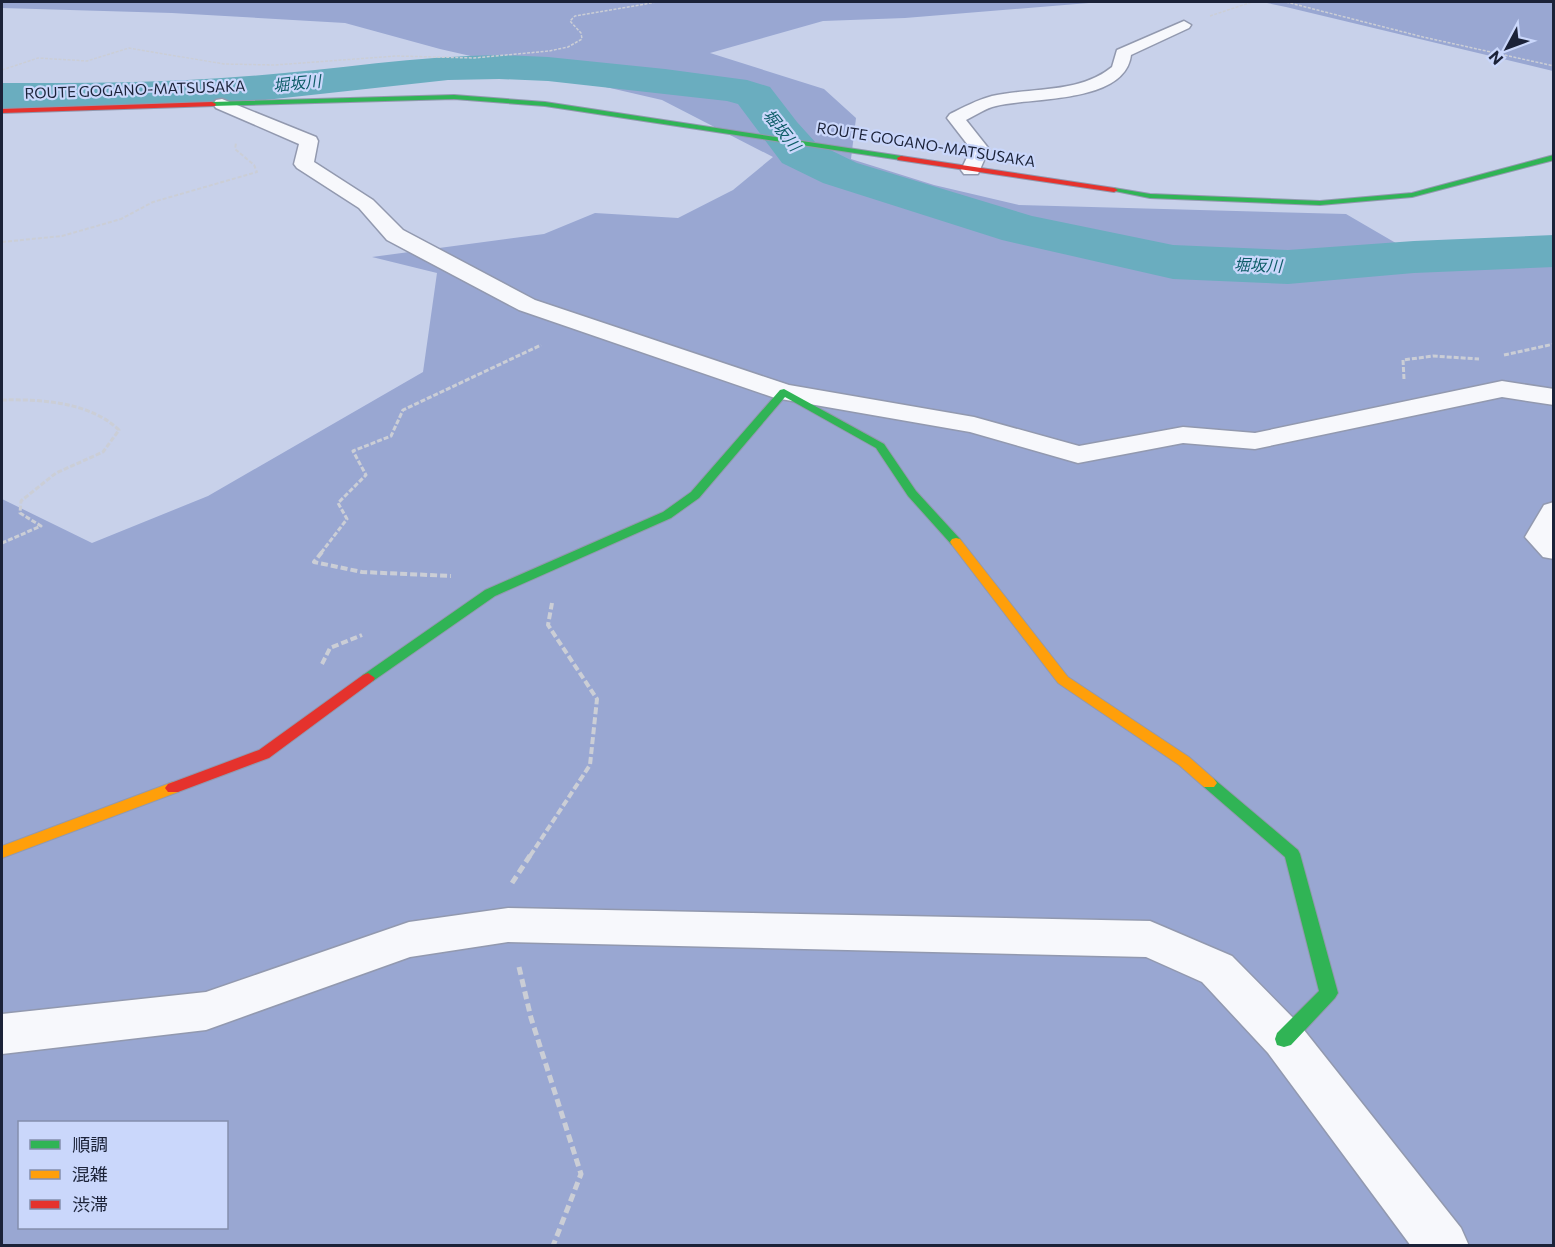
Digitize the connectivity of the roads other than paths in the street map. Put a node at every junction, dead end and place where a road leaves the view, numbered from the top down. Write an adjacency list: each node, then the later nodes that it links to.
1 (1184, 25): 5 (street)
2 (226, 105): 3 (main road, ROUTE GOGANO-MATSUSAKA); 5 (main road, ROUTE GOGANO-MATSUSAKA); 6 (street)
3 (2, 111)
4 (1554, 157): 5 (main road, ROUTE GOGANO-MATSUSAKA)
5 (971, 170)
6 (784, 392): 7 (street); 10 (main road); 12 (main road)
7 (1554, 397)
8 (1554, 511): 9 (street)
9 (1554, 550)
10 (2, 852)
11 (2, 1034): 12 (street)
12 (1284, 1039): 13 (street)
13 (1443, 1245)

